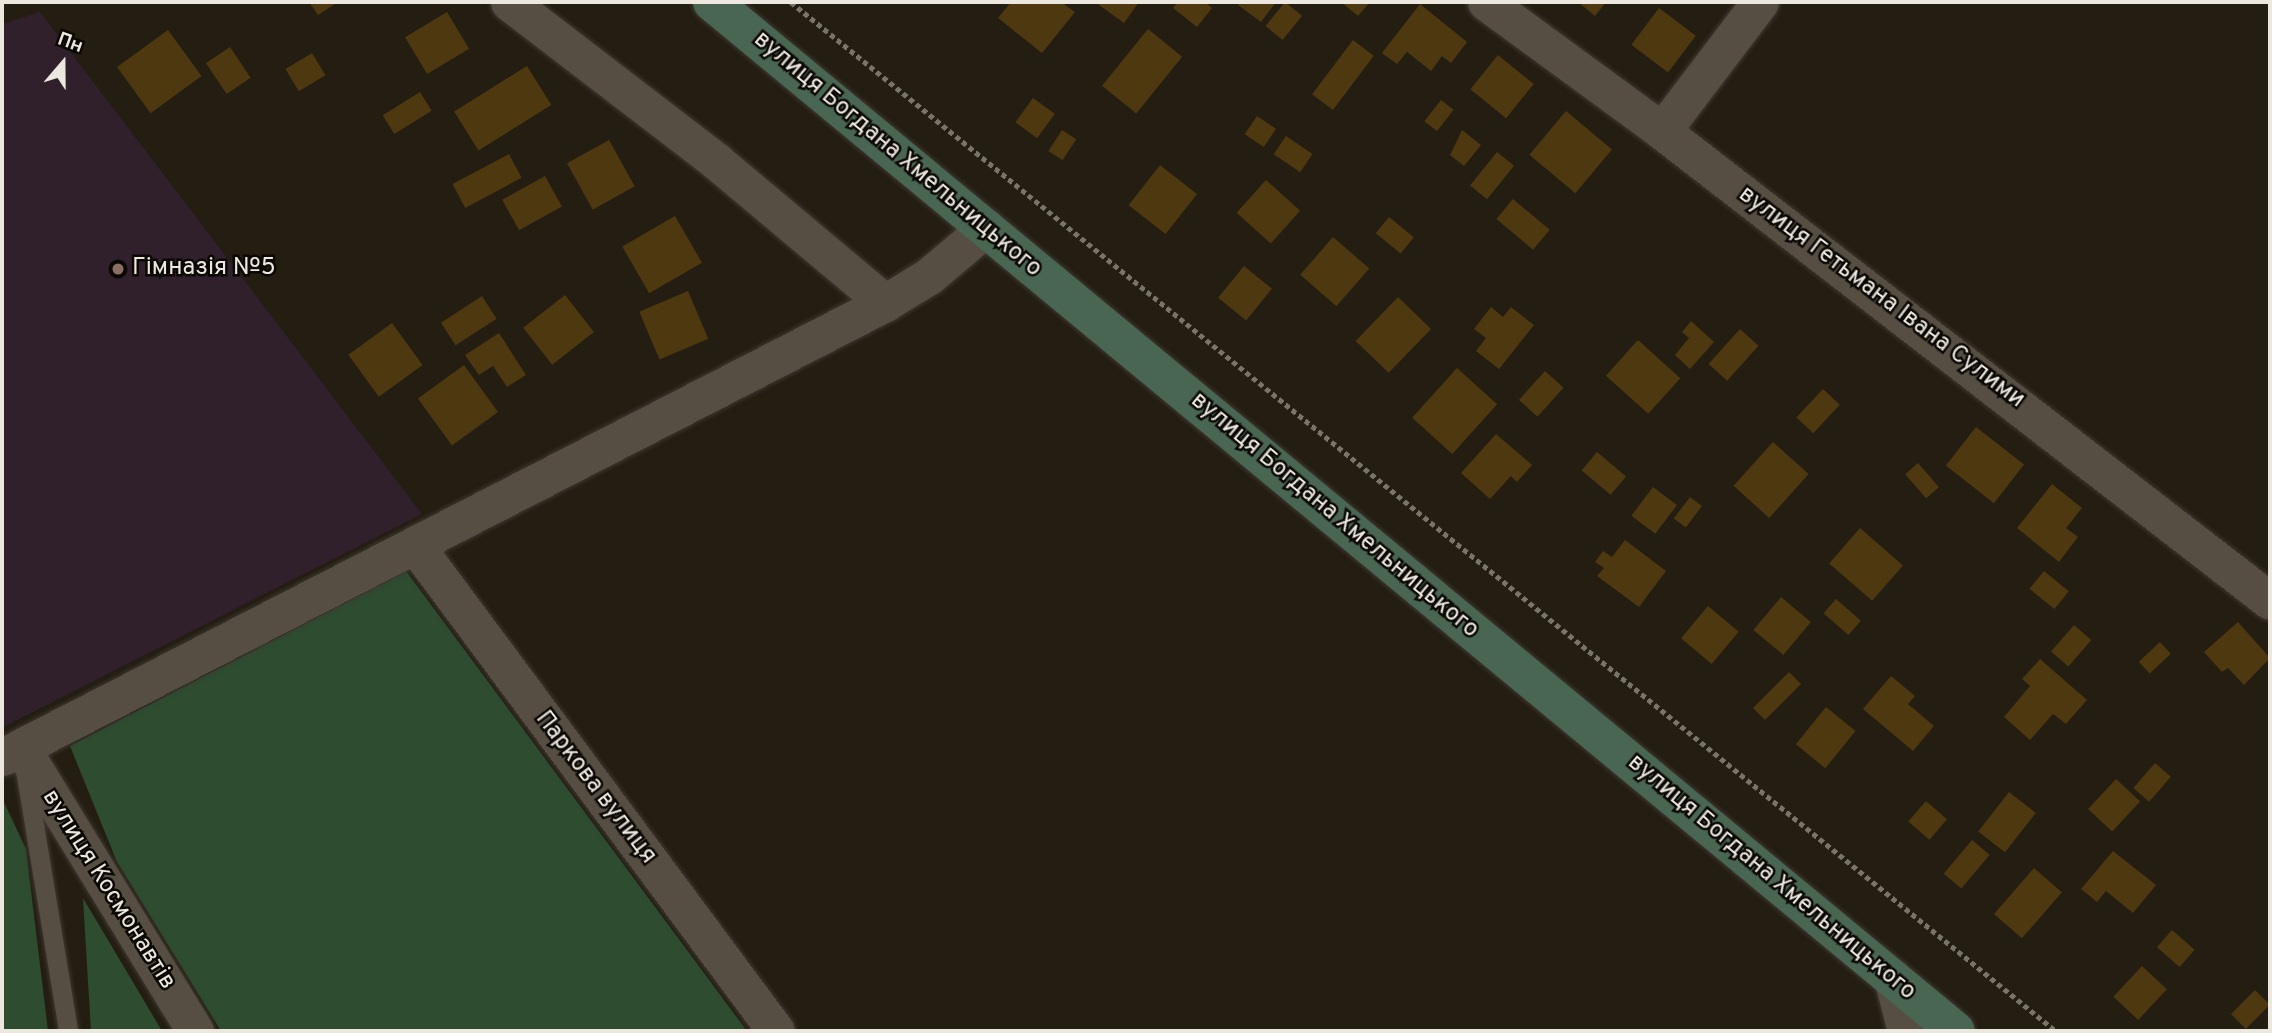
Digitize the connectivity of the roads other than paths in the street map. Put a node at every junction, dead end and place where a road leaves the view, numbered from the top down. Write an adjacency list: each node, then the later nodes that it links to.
1 (509, 2): 7 (street)
2 (712, 2): 6 (main road, вулиця Богдана Хмельницького)
3 (1486, 2): 5 (street, вулиця Гетьмана Івана Сулими)
4 (1760, 2): 5 (street)
5 (1662, 131): 9 (street, вулиця Гетьмана Івана Сулими)
6 (986, 228): 7 (street); 11 (main road, вулиця Богдана Хмельницького)
7 (885, 303): 8 (street)
8 (415, 544): 10 (street); 14 (street, Паркова вулиця)
9 (2270, 601)
10 (12, 752): 12 (lane); 13 (street, вулиця Космонавтів)
11 (1892, 977): 15 (street); 16 (main road, вулиця Богдана Хмельницького)
12 (68, 1031)
13 (195, 1031)
14 (776, 1031)
15 (1906, 1031)
16 (1956, 1031)

